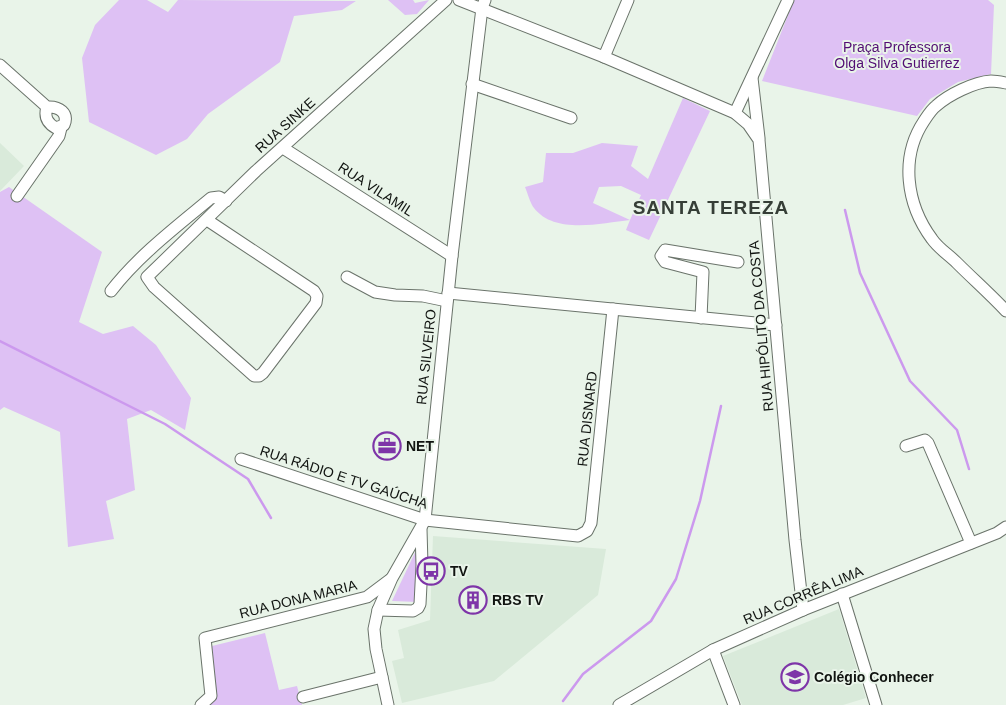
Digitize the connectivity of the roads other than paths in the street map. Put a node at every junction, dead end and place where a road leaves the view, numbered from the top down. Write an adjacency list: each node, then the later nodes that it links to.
1 (446, 0): 14 (street, RUA SINKE)
2 (459, 0): 5 (street)
3 (628, 0): 6 (street)
4 (788, 0): 8 (street)
5 (483, 4): 6 (street); 10 (street, RUA SILVEIRO)
6 (604, 57): 11 (street)
7 (0, 65): 15 (street)
8 (752, 78): 11 (street); 13 (street, RUA HIPÓLITO DA COSTA)
9 (1006, 83): 24 (street)
10 (472, 84): 12 (street); 18 (street, RUA SILVEIRO)
11 (736, 113): 13 (street)
12 (571, 118)
13 (759, 140): 26 (street, RUA HIPÓLITO DA COSTA)
14 (283, 148): 16 (street, RUA SINKE); 18 (street, RUA VILAMIL)
15 (17, 196)
16 (226, 201): 17 (street, RUA SINKE); 21 (street)
17 (207, 220): 17 (street, RUA SINKE)
18 (452, 256): 22 (street, RUA SILVEIRO)
19 (738, 262): 25 (street)
20 (347, 277): 22 (street)
21 (111, 291)
22 (448, 297): 23 (street); 29 (street, RUA SILVEIRO)
23 (613, 309): 25 (street); 31 (street, RUA DISNARD)
24 (1006, 311)
25 (702, 318): 26 (street)
26 (776, 325): 36 (street, RUA HIPÓLITO DA COSTA)
27 (906, 446): 32 (street)
28 (241, 459): 29 (street, RUA RÁDIO E TV GAÚCHA)
29 (423, 524): 31 (street, RUA RÁDIO E TV GAÚCHA); 33 (street, RUA SILVEIRO); 35 (street)
30 (1006, 527): 32 (street, RUA CORRÊA LIMA)
31 (587, 532)
32 (971, 543): 34 (street, RUA CORRÊA LIMA)
33 (392, 578): 35 (street, RUA SILVEIRO); 40 (street, RUA DONA MARIA)
34 (842, 594): 36 (street, RUA CORRÊA LIMA); 44 (street)
35 (378, 610): 38 (street, RUA SILVEIRO)
36 (803, 610): 37 (street, RUA CORRÊA LIMA)
37 (713, 650): 42 (street, RUA CORRÊA LIMA); 43 (street)
38 (382, 677): 39 (street); 41 (street, RUA SILVEIRO)
39 (303, 697)
40 (201, 705)
41 (388, 705)
42 (619, 705)
43 (734, 705)
44 (876, 705)

